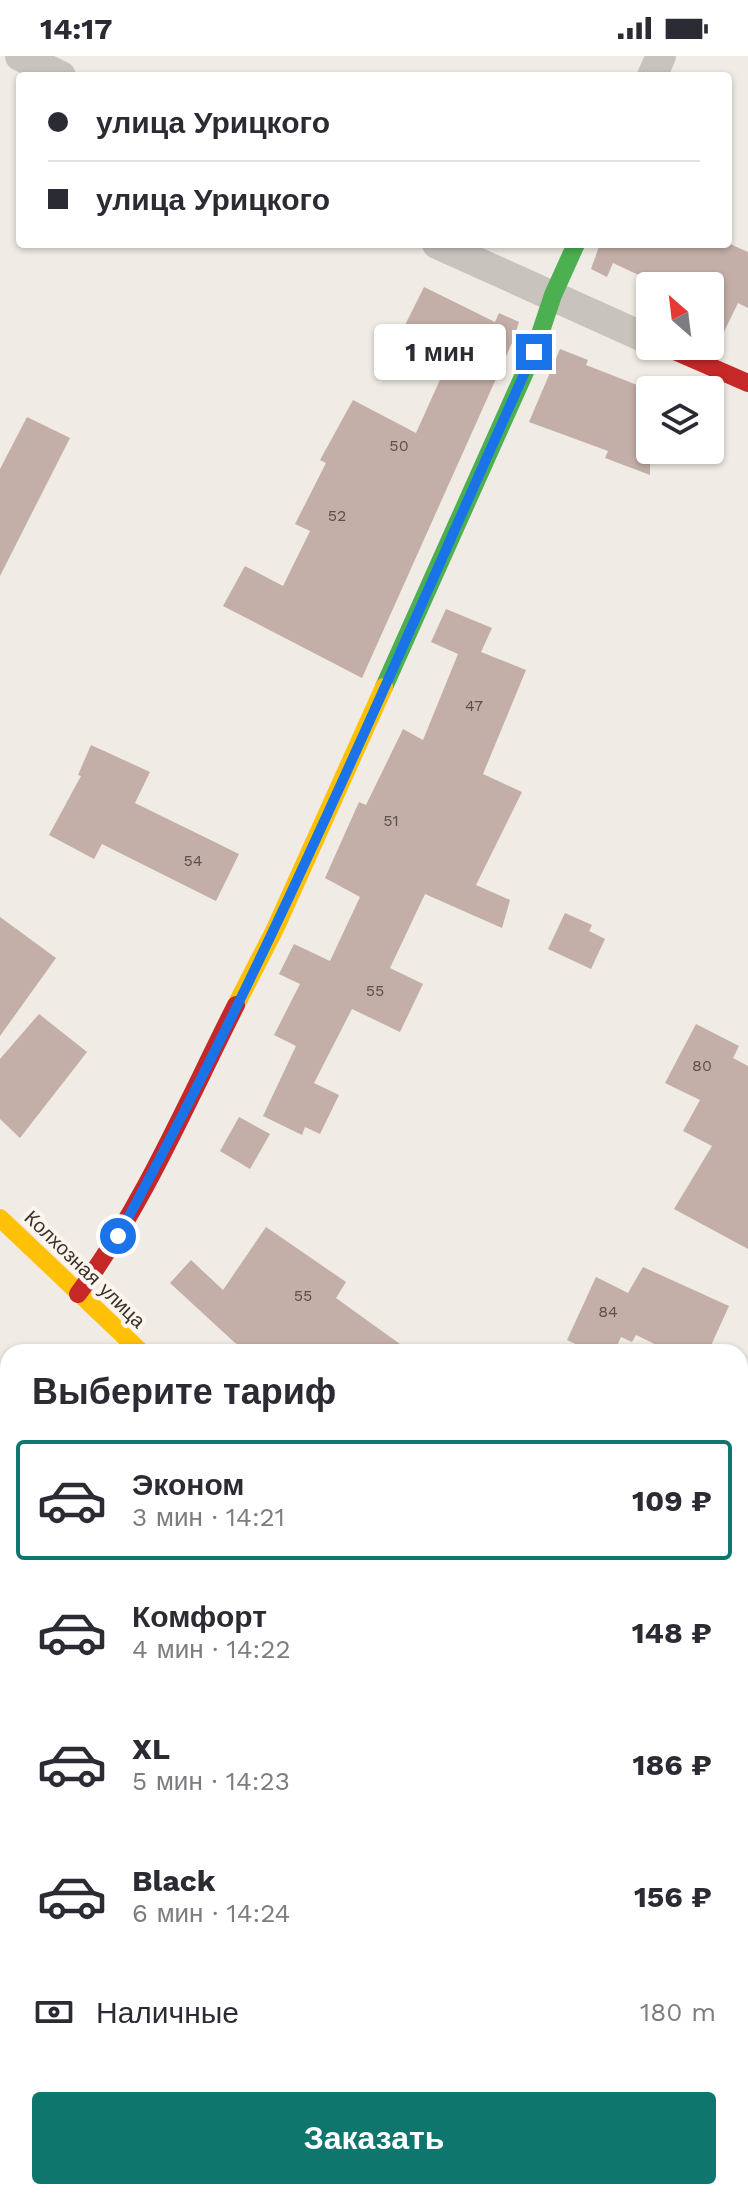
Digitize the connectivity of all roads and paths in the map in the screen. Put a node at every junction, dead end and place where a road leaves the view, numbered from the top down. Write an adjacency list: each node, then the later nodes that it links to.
1 (20, 56): 2 (street)
2 (53, 72)
3 (446, 248): 5 (street)
4 (574, 248): 5 (street)
5 (553, 295): 6 (street); 10 (street)
6 (636, 334)
7 (695, 360): 8 (street)
8 (748, 383)
9 (0, 1218): 10 (street, Колхозная улица)
10 (78, 1294): 11 (street, Колхозная улица)
11 (132, 1344)

